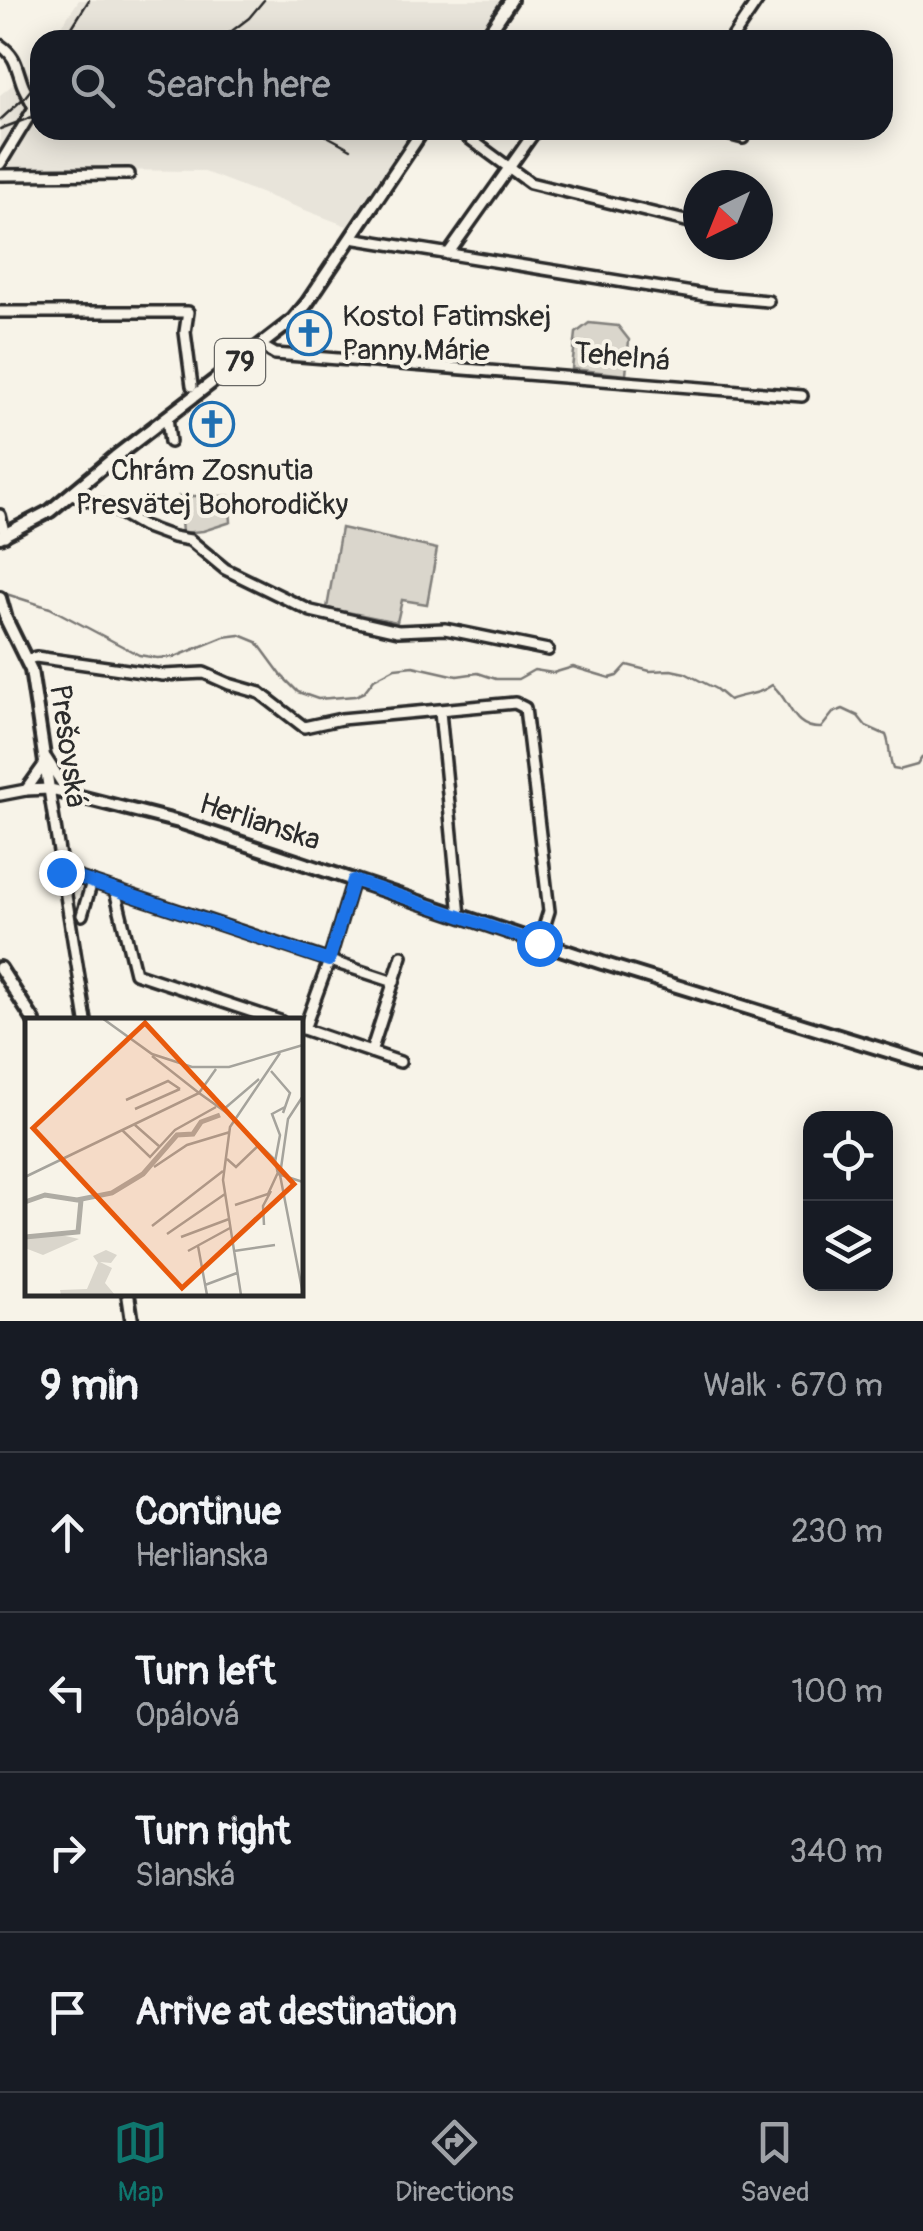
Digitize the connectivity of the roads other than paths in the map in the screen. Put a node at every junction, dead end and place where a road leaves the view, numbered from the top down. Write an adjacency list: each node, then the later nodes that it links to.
1 (511, 0): 3 (main road)
2 (758, 0): 4 (street)
3 (491, 30)
4 (738, 30)
5 (0, 45): 6 (street)
6 (30, 100)
7 (30, 115): 11 (street)
8 (416, 140): 16 (main road, 79)
9 (472, 140): 12 (street)
10 (528, 140): 12 (street)
11 (0, 164)
12 (508, 167): 15 (street); 17 (street)
13 (0, 174): 14 (street)
14 (129, 174)
15 (683, 220)
16 (351, 238): 17 (street); 20 (main road, 79)
17 (448, 254): 18 (street)
18 (768, 301)
19 (0, 312): 21 (street)
20 (261, 346): 22 (street, Tehelná); 23 (main road, 79)
21 (192, 386)
22 (802, 396)
23 (167, 417): 24 (street); 25 (main road, 79)
24 (170, 442)
25 (72, 494): 27 (main road, 79); 30 (street)
26 (0, 515): 27 (street)
27 (2, 537)
28 (0, 601): 29 (main road, Prešovská)
29 (3, 618): 31 (main road, Prešovská)
30 (548, 650)
31 (28, 659): 32 (street); 33 (main road, Prešovská)
32 (440, 712): 44 (street); 45 (street)
33 (45, 759): 34 (main road, Prešovská); 35 (street); 37 (street)
34 (49, 789): 35 (street, Herlianska); 37 (main road, Herlianska); 38 (street, Prešovská)
35 (26, 790): 36 (street, Herlianska)
36 (0, 795)
37 (75, 796): 38 (street); 40 (main road, Herlianska)
38 (52, 810): 39 (street, Prešovská)
39 (61, 872): 41 (street); 51 (street, Prešovská)
40 (353, 880): 44 (main road, Herlianska); 47 (street)
41 (92, 882): 42 (street); 43 (street)
42 (115, 890): 47 (street); 52 (street)
43 (82, 915)
44 (460, 916): 45 (main road, Herlianska)
45 (539, 943): 56 (main road, Herlianska)
46 (402, 956): 49 (street)
47 (329, 961): 49 (street); 53 (street)
48 (0, 968): 50 (main road)
49 (394, 982): 54 (street)
50 (32, 1018)
51 (85, 1018)
52 (271, 1018)
53 (302, 1028): 54 (street)
54 (371, 1052): 55 (street)
55 (400, 1062)
56 (923, 1062)
57 (128, 1296): 58 (main road)
58 (132, 1321)

